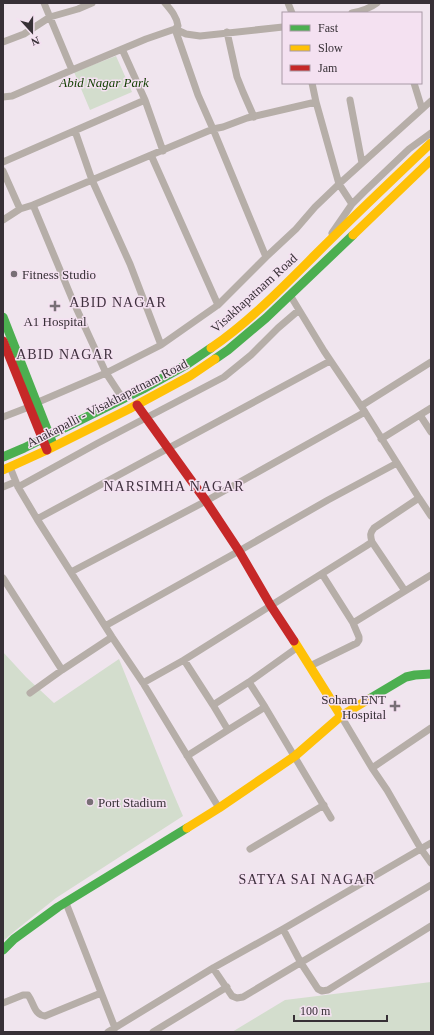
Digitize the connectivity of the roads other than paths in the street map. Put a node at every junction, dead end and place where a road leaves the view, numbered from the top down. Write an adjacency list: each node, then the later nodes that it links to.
1 (44, 3): 6 (street)
2 (92, 3): 6 (street)
3 (165, 3): 8 (street)
4 (378, 3): 5 (street)
5 (358, 12)
6 (50, 17): 10 (street); 12 (street)
7 (282, 26): 9 (street)
8 (175, 29): 9 (street); 11 (street); 22 (street)
9 (227, 32): 21 (street)
10 (3, 42)
11 (122, 49): 12 (street); 16 (street)
12 (72, 70): 15 (street)
13 (312, 84): 19 (street)
14 (414, 84): 20 (street)
15 (3, 97)
16 (145, 100): 23 (street); 26 (street)
17 (350, 100): 30 (street)
18 (431, 101): 20 (street)
19 (316, 102): 21 (street); 33 (street)
20 (422, 109): 30 (street)
21 (254, 117): 22 (street)
22 (214, 129): 26 (street); 39 (street)
23 (75, 131): 29 (street); 32 (street)
24 (431, 133): 34 (street)
25 (431, 143): 38 (main road, Visakhapatnam Road)
26 (163, 151): 27 (street)
27 (152, 155): 32 (street); 41 (street)
28 (431, 160): 40 (main road, Anakapalli - Visakhapatnam Road)
29 (3, 162)
30 (362, 163): 33 (street)
31 (3, 171): 36 (street)
32 (92, 180): 35 (street); 45 (street)
33 (340, 184): 34 (street); 39 (street)
34 (352, 204): 38 (street)
35 (33, 205): 36 (street); 48 (street)
36 (20, 209): 37 (street)
37 (3, 220)
38 (323, 247): 49 (main road, Visakhapatnam Road)
39 (266, 257): 41 (street)
40 (290, 295): 42 (street); 51 (main road, Anakapalli - Visakhapatnam Road)
41 (218, 305): 45 (street)
42 (299, 310): 46 (street); 56 (street)
43 (3, 317): 50 (main road)
44 (3, 341): 50 (main road)
45 (161, 345): 48 (street)
46 (330, 361): 53 (street); 61 (street)
47 (431, 362): 53 (street)
48 (106, 372): 49 (street); 50 (street)
49 (123, 399): 58 (main road, Visakhapatnam Road)
50 (32, 405): 55 (street); 58 (main road)
51 (136, 405): 56 (main road); 60 (main road, Anakapalli - Visakhapatnam Road)
52 (431, 408): 54 (street)
53 (363, 409): 59 (street); 68 (street)
54 (420, 415): 57 (street); 59 (street)
55 (3, 417)
56 (146, 418): 61 (main road); 65 (street)
57 (431, 432)
58 (45, 437): 60 (main road); 62 (main road, Visakhapatnam Road)
59 (381, 439): 63 (street)
60 (50, 448): 64 (main road, Anakapalli - Visakhapatnam Road)
61 (168, 448): 68 (main road); 70 (street)
62 (3, 457)
63 (397, 463): 67 (street); 72 (street)
64 (6, 468): 65 (street)
65 (17, 484): 66 (street); 70 (street)
66 (3, 488)
67 (419, 498): 69 (street); 71 (street)
68 (206, 501): 72 (main road); 73 (street)
69 (430, 512)
70 (37, 519): 73 (street)
71 (372, 542): 74 (street); 78 (street)
72 (239, 551): 80 (main road); 82 (street)
73 (71, 572): 82 (street)
74 (322, 574): 80 (street); 81 (street)
75 (431, 576): 78 (street)
76 (3, 578): 77 (street)
77 (10, 589): 79 (street); 87 (street)
78 (405, 591): 81 (street)
79 (3, 592)
80 (271, 606): 84 (main road); 85 (street)
81 (353, 623): 86 (street)
82 (105, 626): 83 (street)
83 (112, 637): 87 (street); 90 (street)
84 (298, 647): 86 (main road); 89 (street)
85 (184, 660): 90 (street); 92 (street)
86 (310, 666): 94 (main road)
87 (62, 670): 91 (street)
88 (431, 674): 94 (main road)
89 (250, 682): 92 (street); 93 (street)
90 (143, 683): 97 (street)
91 (30, 693)
92 (213, 705): 96 (street)
93 (265, 707): 96 (street); 98 (street)
94 (341, 716): 98 (main road); 99 (street)
95 (431, 728): 99 (street)
96 (228, 730): 97 (street)
97 (186, 756): 101 (street)
98 (295, 756): 100 (street); 101 (main road)
99 (372, 768): 105 (street)
100 (324, 806): 102 (street); 104 (street)
101 (219, 808): 108 (main road)
102 (331, 818)
103 (431, 843): 105 (street)
104 (250, 849)
105 (421, 849): 106 (street); 110 (street)
106 (431, 863)
107 (431, 884): 112 (street)
108 (66, 902): 111 (main road); 115 (street)
109 (431, 926): 112 (street)
110 (283, 929): 112 (street); 113 (street)
111 (3, 950)
112 (301, 963): 114 (street)
113 (213, 968): 114 (street); 117 (street)
114 (227, 987): 119 (street)
115 (101, 993): 116 (street); 117 (street)
116 (3, 1003)
117 (115, 1028): 118 (street)
118 (108, 1032)
119 (154, 1032)

